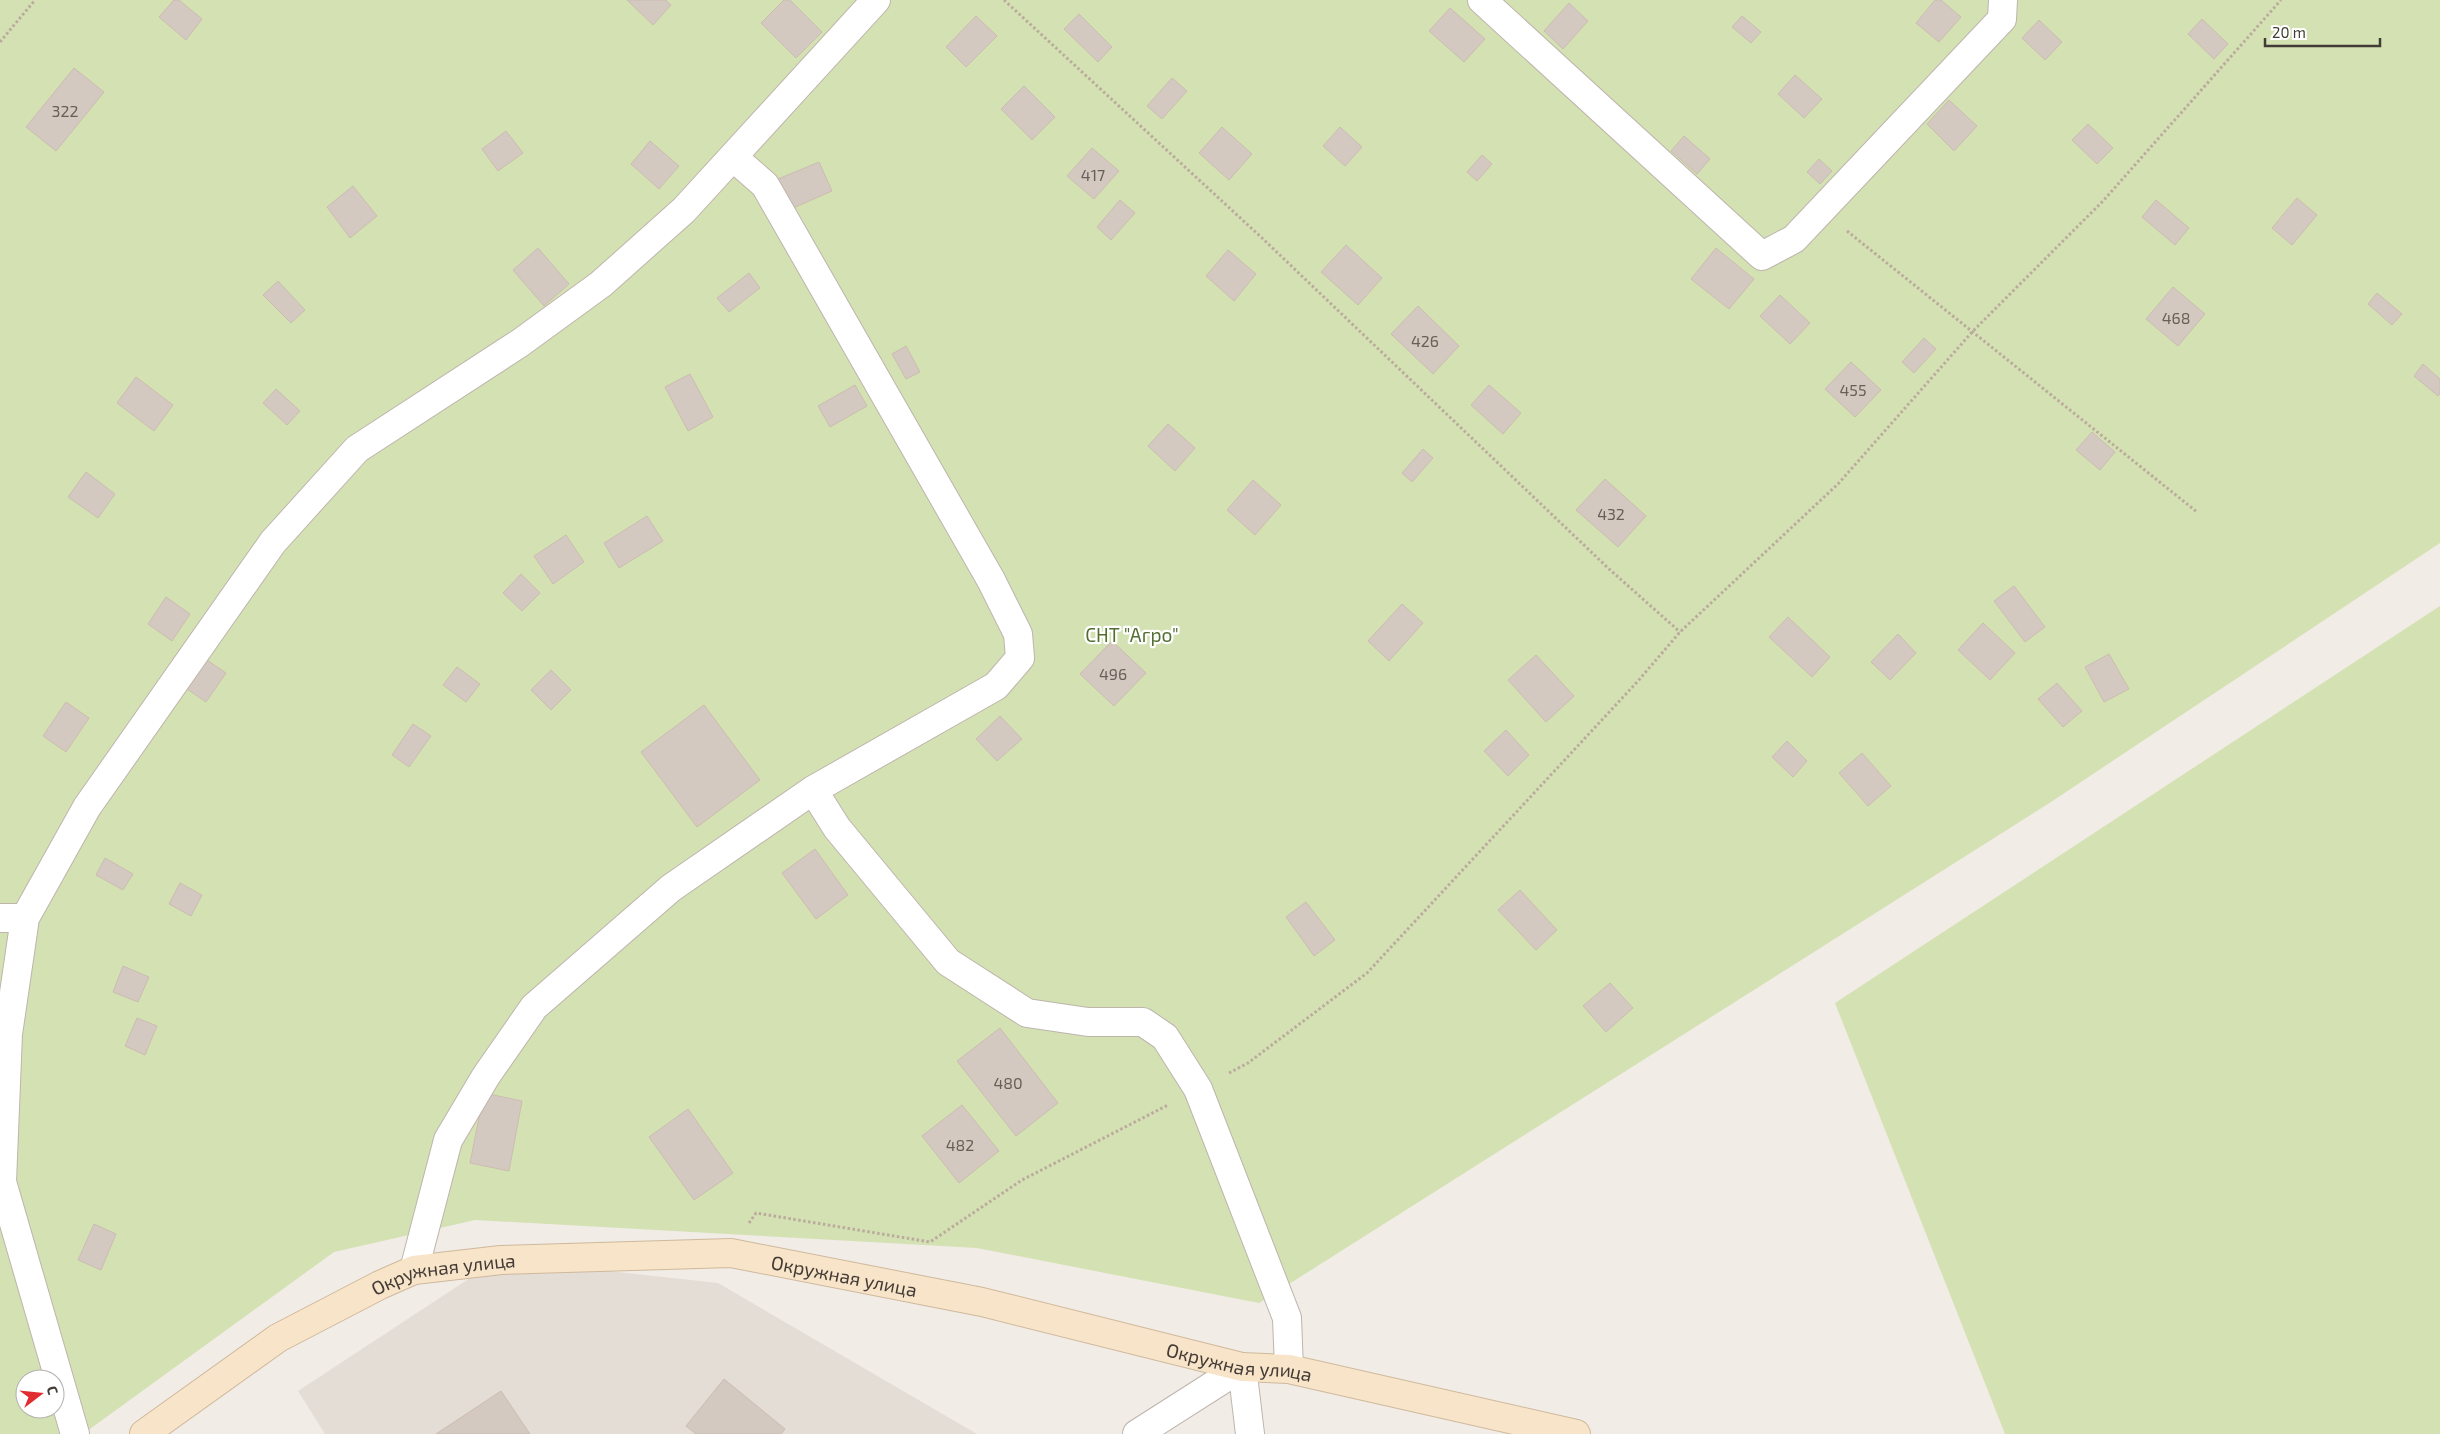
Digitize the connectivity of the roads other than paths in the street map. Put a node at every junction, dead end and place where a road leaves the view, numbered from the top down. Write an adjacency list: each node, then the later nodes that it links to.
1 (876, 0): 4 (street)
2 (1482, 0): 3 (street)
3 (2002, 0)
4 (733, 157): 5 (street); 6 (street)
5 (813, 790): 7 (street); 9 (street)
6 (13, 918): 10 (street)
7 (414, 1270): 8 (street, Окружная улица); 11 (street, Окружная улица)
8 (1242, 1367): 9 (street, Окружная улица); 12 (street); 13 (street)
9 (1289, 1369): 14 (street, Окружная улица)
10 (75, 1434)
11 (144, 1434)
12 (1137, 1434)
13 (1250, 1434)
14 (1576, 1434)

